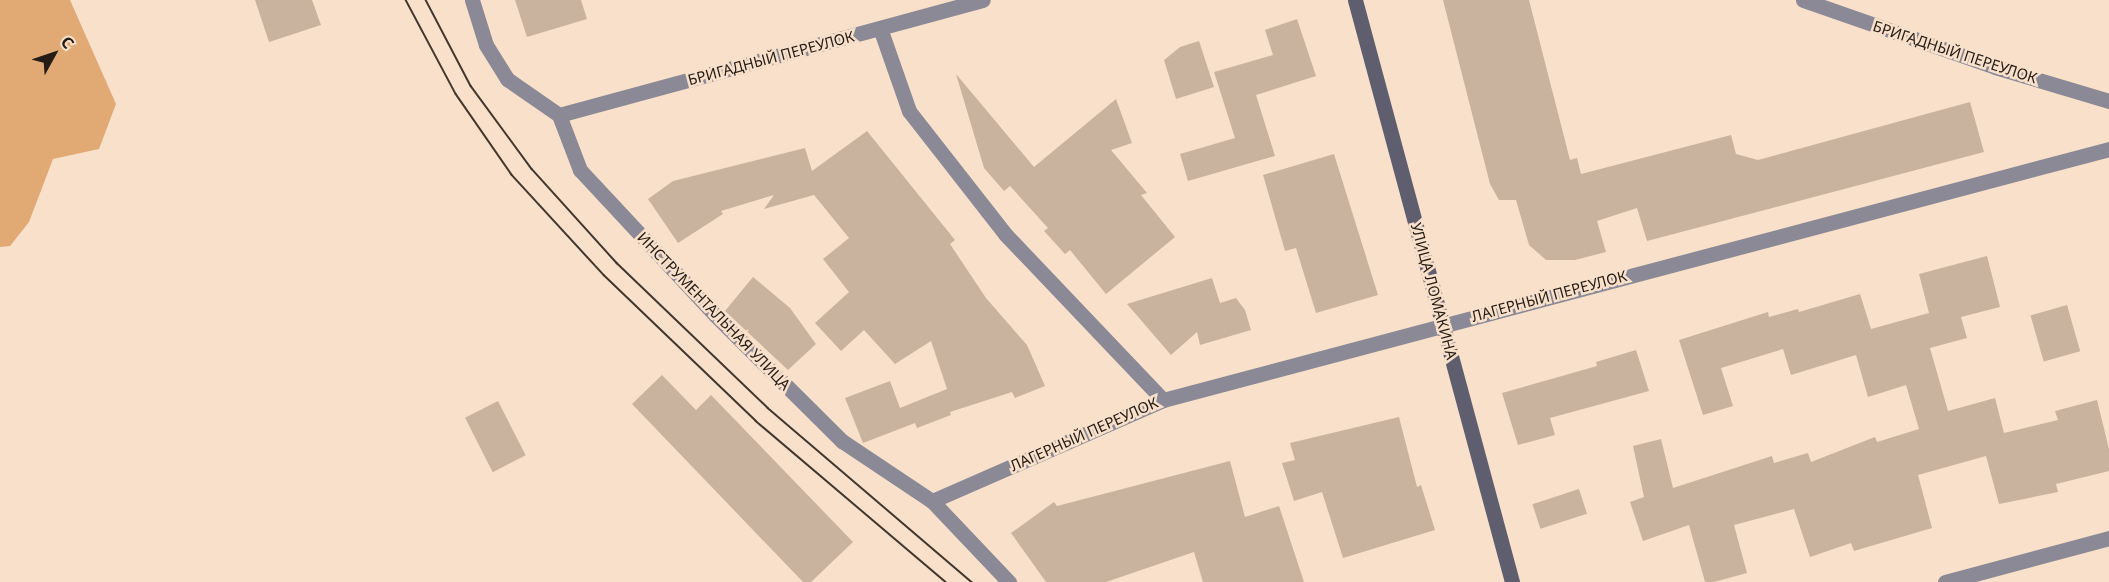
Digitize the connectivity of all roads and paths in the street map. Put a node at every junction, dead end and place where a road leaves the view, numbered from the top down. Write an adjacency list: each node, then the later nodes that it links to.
1 (472, 0): 7 (street)
2 (982, 0): 5 (street, БРИГАДНЫЙ ПЕРЕУЛОК)
3 (1355, 0): 9 (main road, УЛИЦА ЛОМАКИНА)
4 (1803, 0): 6 (street, БРИГАДНЫЙ ПЕРЕУЛОК)
5 (880, 28): 7 (street, БРИГАДНЫЙ ПЕРЕУЛОК); 10 (street)
6 (2109, 100)
7 (559, 115): 11 (street, ИНСТРУМЕНТАЛЬНАЯ УЛИЦА)
8 (2109, 148): 9 (street, ЛАГЕРНЫЙ ПЕРЕУЛОК)
9 (1443, 324): 10 (street, ЛАГЕРНЫЙ ПЕРЕУЛОК); 14 (main road, УЛИЦА ЛОМАКИНА)
10 (1163, 400): 11 (street, ЛАГЕРНЫЙ ПЕРЕУЛОК)
11 (932, 501): 13 (street, ИНСТРУМЕНТАЛЬНАЯ УЛИЦА)
12 (2109, 538): 15 (street)
13 (1009, 582)
14 (1512, 582)
15 (1945, 582)

